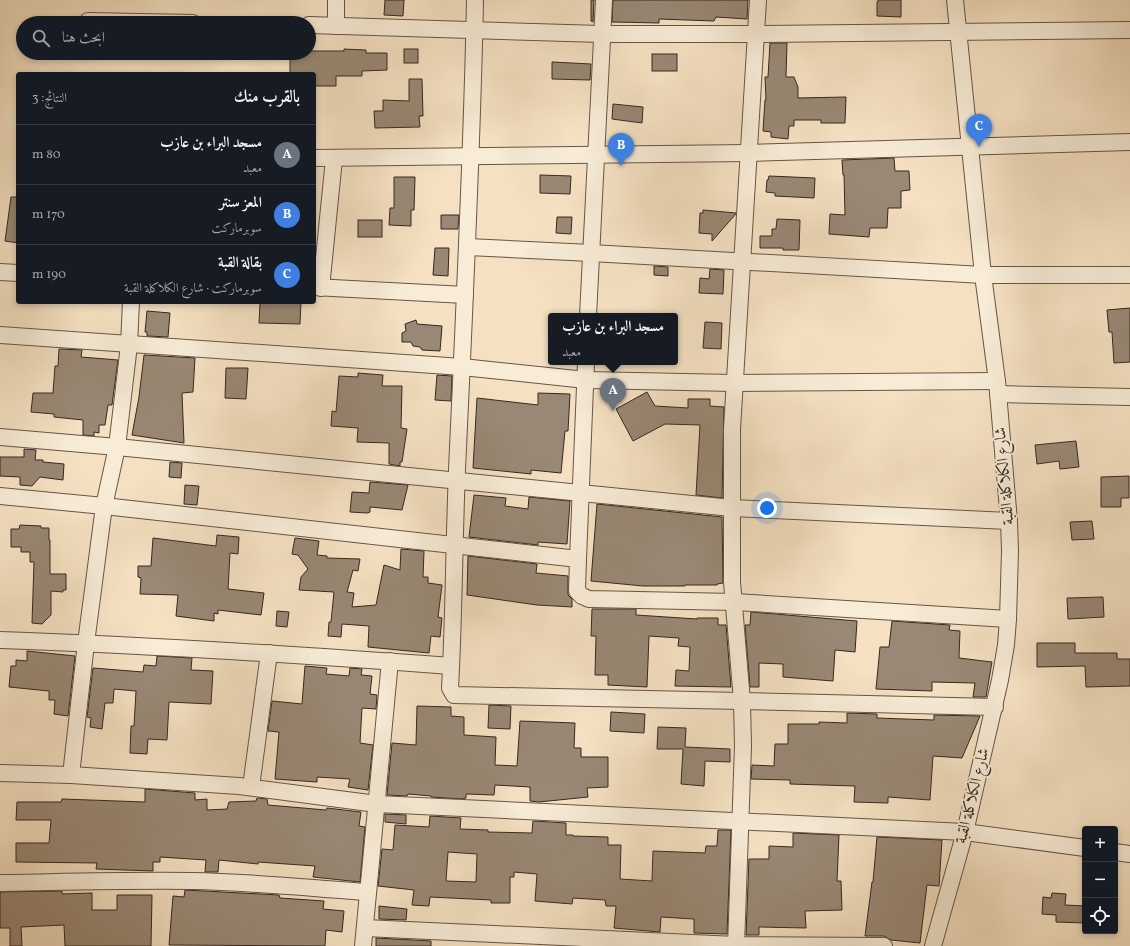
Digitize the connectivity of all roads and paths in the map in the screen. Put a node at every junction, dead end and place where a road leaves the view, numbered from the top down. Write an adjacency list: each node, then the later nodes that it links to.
1 (336, 0): 7 (street)
2 (475, 0): 8 (street)
3 (604, 0): 11 (street)
4 (758, 0): 12 (street)
5 (955, 0): 10 (street, شارع الكلاكلة القبة)
6 (316, 26): 7 (street)
7 (336, 26): 8 (street)
8 (474, 30): 11 (street); 17 (street)
9 (1130, 30): 10 (street)
10 (958, 32): 12 (street); 14 (street, شارع الكلاكلة القبة)
11 (601, 34): 12 (street); 16 (street)
12 (755, 34): 15 (street)
13 (1130, 142): 14 (street)
14 (970, 146): 15 (street); 25 (street, شارع الكلاكلة القبة)
15 (748, 153): 16 (street); 22 (street)
16 (595, 156): 17 (street); 21 (street)
17 (470, 157): 19 (street); 20 (street)
18 (316, 158): 19 (street)
19 (334, 159): 27 (street)
20 (468, 247): 21 (street); 28 (street)
21 (591, 252): 22 (street); 30 (street)
22 (743, 262): 25 (street); 36 (street)
23 (0, 272): 24 (street)
24 (16, 273)
25 (983, 275): 26 (street); 37 (street, شارع الكلاكلة القبة)
26 (1130, 275)
27 (318, 287): 28 (street)
28 (465, 295): 34 (street)
29 (131, 304): 32 (street)
30 (588, 313)
31 (0, 335): 32 (street)
32 (129, 344): 34 (street); 40 (street)
33 (586, 365): 35 (street)
34 (462, 367): 35 (street); 41 (street)
35 (586, 380): 36 (street); 42 (street)
36 (734, 383): 37 (street); 45 (street)
37 (997, 387): 38 (street); 46 (street, شارع الكلاكلة القبة)
38 (1130, 397)
39 (0, 437): 40 (street)
40 (116, 447): 41 (street); 44 (street)
41 (457, 480): 42 (street); 47 (street)
42 (580, 492): 45 (street); 48 (street)
43 (0, 496): 44 (street)
44 (104, 506): 47 (street); 52 (street)
45 (732, 508): 46 (street); 49 (street)
46 (1009, 521): 50 (street, شارع الكلاكلة القبة)
47 (455, 546): 48 (street); 55 (street)
48 (578, 559): 49 (street)
49 (735, 602): 50 (street); 56 (street)
50 (1008, 619): 57 (street, شارع الكلاكلة القبة)
51 (0, 640): 52 (street)
52 (86, 642): 53 (street); 59 (street)
53 (269, 653): 54 (street); 60 (street)
54 (390, 661): 55 (street); 61 (street)
55 (451, 666): 56 (street)
56 (742, 701): 57 (street); 62 (street)
57 (995, 708): 63 (street, شارع الكلاكلة القبة)
58 (0, 773): 59 (street)
59 (71, 775): 60 (street)
60 (251, 787): 61 (street)
61 (377, 804): 62 (street); 68 (street)
62 (740, 822): 63 (street); 70 (street)
63 (965, 832): 64 (street); 73 (street, شارع الكلاكلة القبة)
64 (1082, 848)
65 (1118, 852): 66 (street)
66 (1130, 854)
67 (0, 883): 68 (street)
68 (368, 892): 69 (street)
69 (365, 928): 70 (street); 71 (street)
70 (736, 945): 72 (street)
71 (363, 946)
72 (884, 946)
73 (933, 946)

